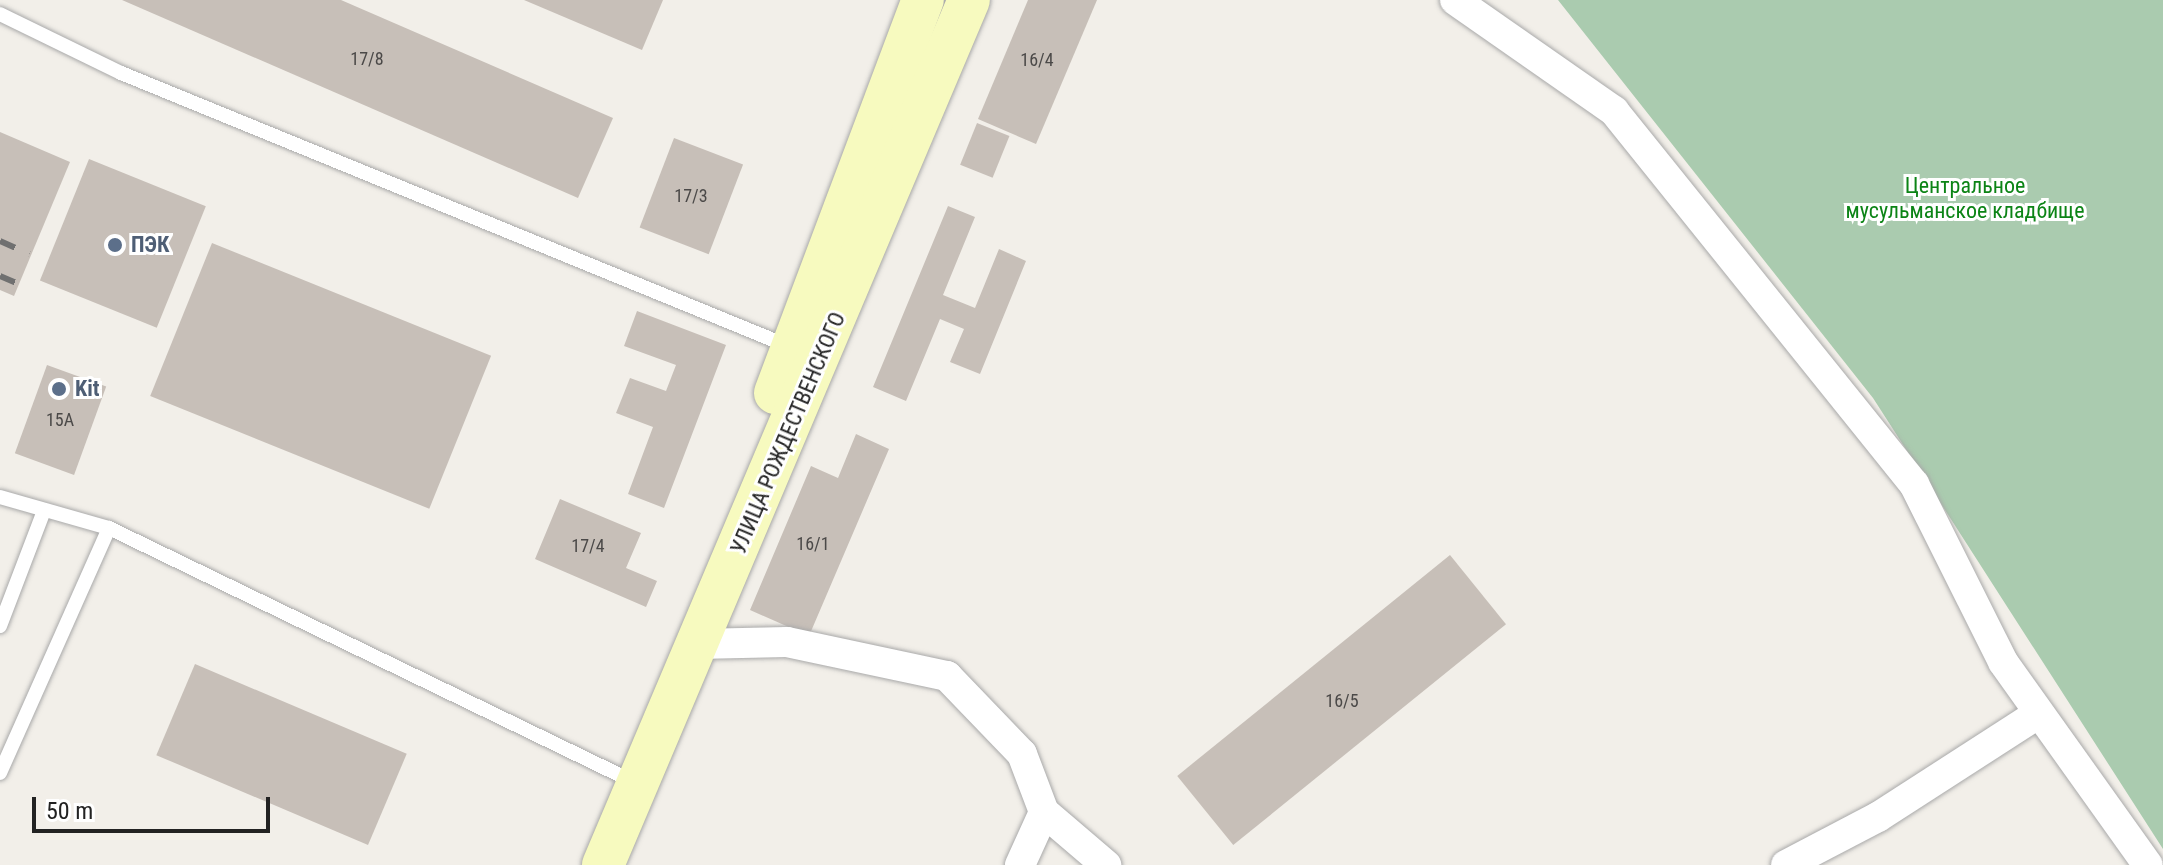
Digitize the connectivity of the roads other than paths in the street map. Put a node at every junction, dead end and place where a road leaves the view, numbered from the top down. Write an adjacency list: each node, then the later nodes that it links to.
1 (923, 0): 5 (main road)
2 (969, 0): 10 (main road, УЛИЦА РОЖДЕСТВЕНСКОГО)
3 (1455, 0): 11 (street)
4 (0, 14): 5 (lane)
5 (792, 348): 13 (main road)
6 (0, 497): 7 (lane)
7 (44, 511): 8 (lane); 9 (lane)
8 (109, 528): 12 (lane); 13 (lane)
9 (0, 626)
10 (697, 644): 13 (main road, УЛИЦА РОЖДЕСТВЕНСКОГО); 14 (street)
11 (2038, 714): 18 (street); 19 (street)
12 (0, 773)
13 (635, 782): 15 (main road, УЛИЦА РОЖДЕСТВЕНСКОГО)
14 (1044, 812): 16 (street); 17 (street)
15 (603, 865)
16 (1020, 865)
17 (1106, 865)
18 (1786, 865)
19 (2148, 865)

